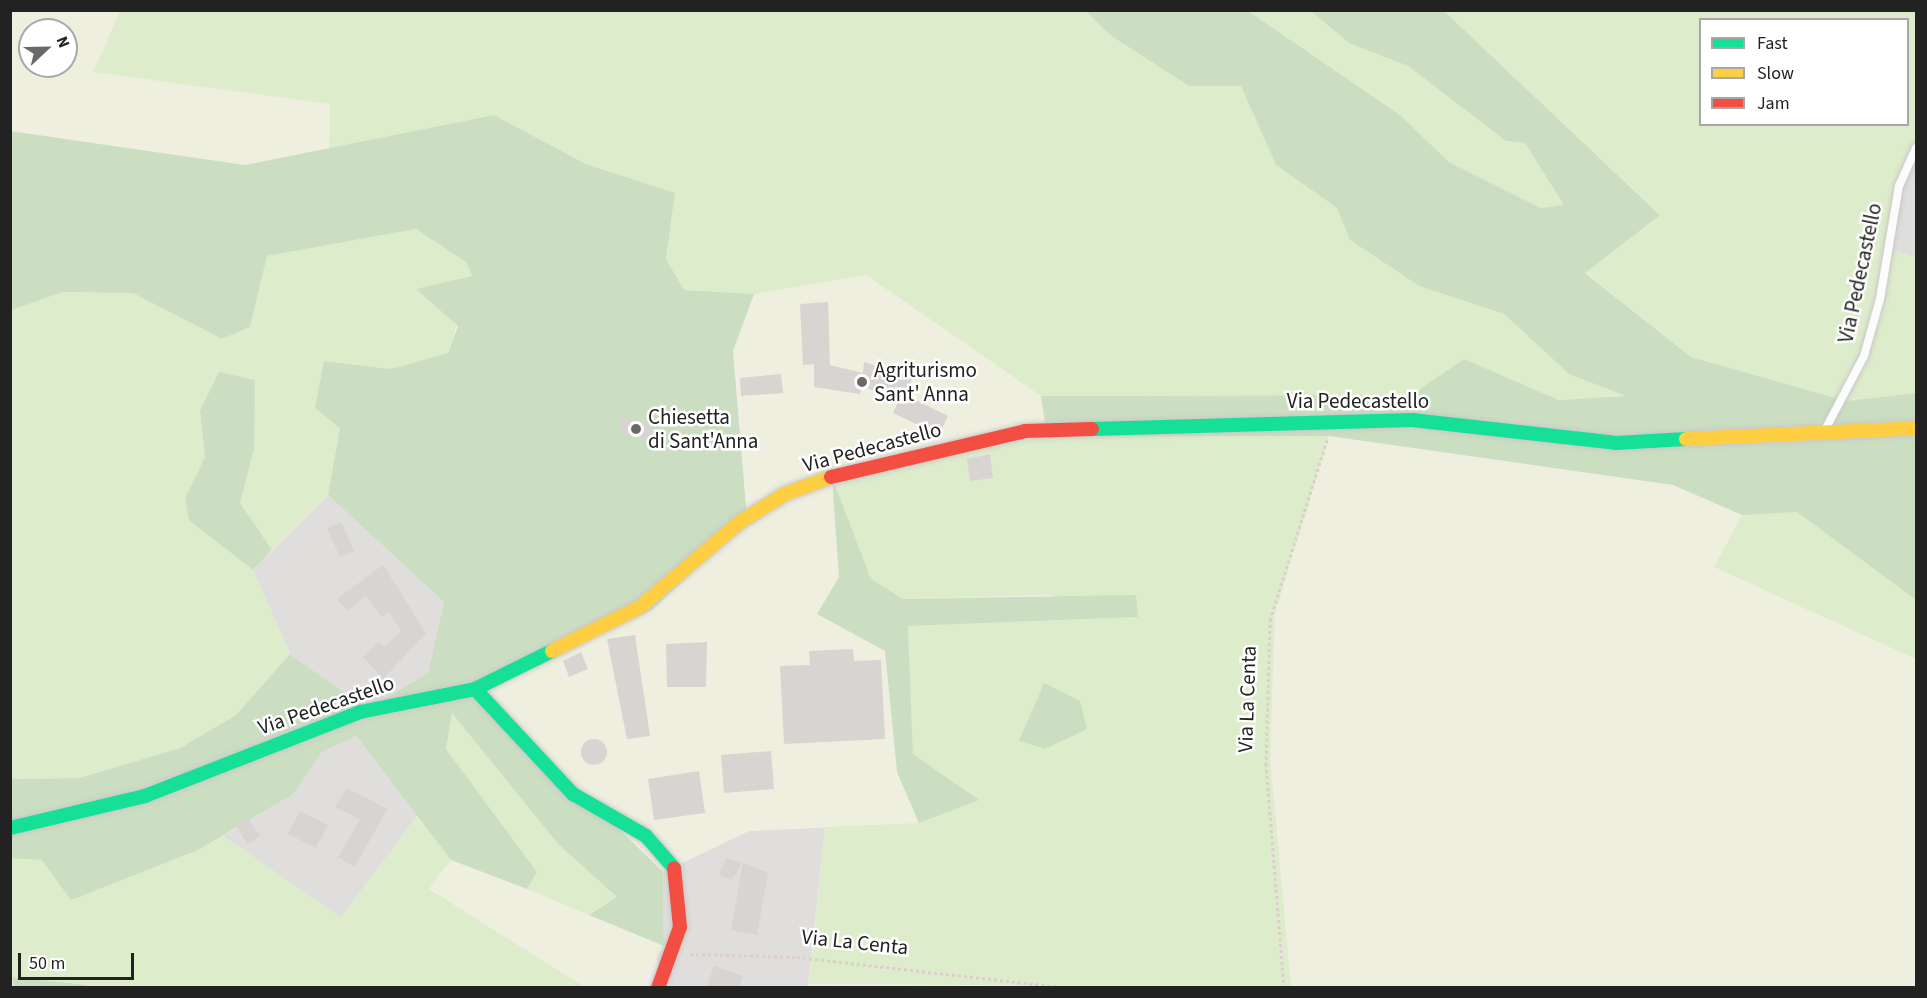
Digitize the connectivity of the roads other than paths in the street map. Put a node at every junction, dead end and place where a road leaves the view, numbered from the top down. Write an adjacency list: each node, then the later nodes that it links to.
1 (1917, 148): 3 (lane, Via Pedecastello)
2 (1917, 428): 3 (street, Via Pedecastello)
3 (1821, 435): 4 (street, Via Pedecastello)
4 (475, 689): 5 (street, Via Pedecastello); 6 (street)
5 (10, 828)
6 (658, 987)

